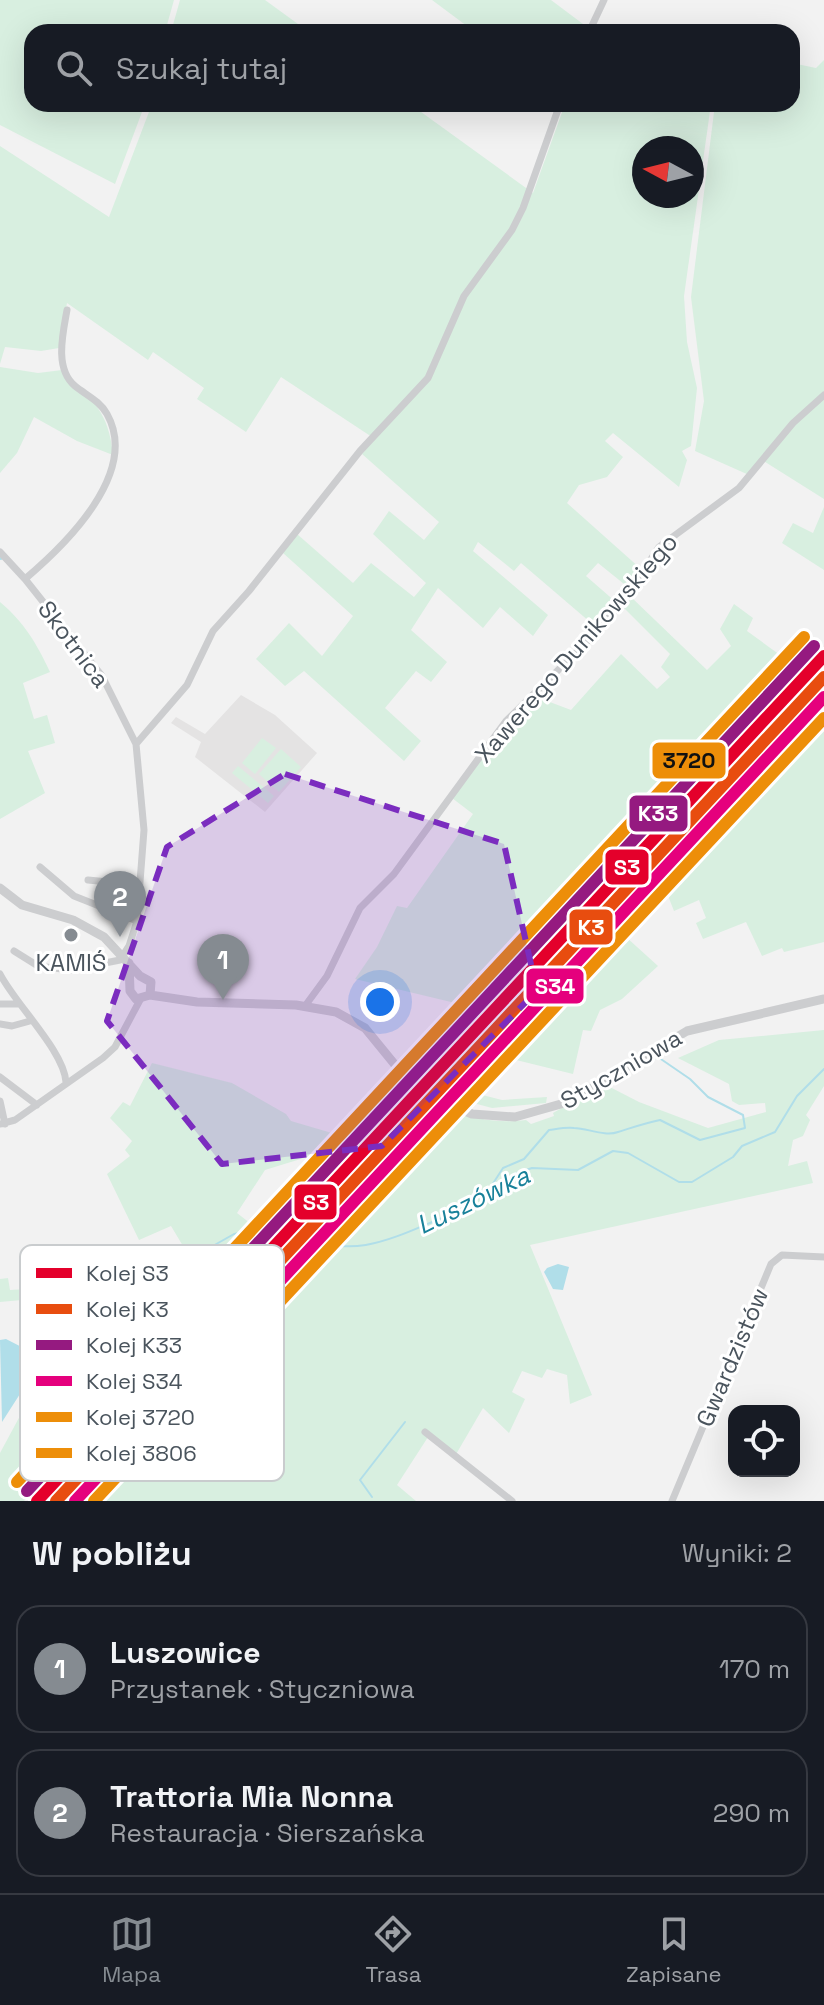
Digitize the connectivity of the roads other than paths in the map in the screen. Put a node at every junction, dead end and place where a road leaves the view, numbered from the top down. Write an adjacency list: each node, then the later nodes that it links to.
1 (604, 0): 2 (street)
2 (593, 24)
3 (557, 112): 8 (street)
4 (67, 310): 7 (street)
5 (824, 395): 22 (street, Xawerego Dunikowskiego)
6 (0, 552): 7 (street, Skotnica)
7 (25, 579): 8 (street, Skotnica)
8 (136, 744): 11 (street)
9 (40, 867): 13 (street)
10 (88, 880): 11 (street)
11 (139, 885): 13 (street)
12 (0, 888): 15 (street)
13 (137, 921): 15 (street)
14 (14, 951): 15 (street)
15 (126, 959): 17 (street)
16 (0, 974): 21 (street)
17 (136, 978): 18 (street); 18 (street)
18 (144, 995): 22 (street, Styczniowa); 26 (street)
19 (824, 999): 22 (street, Styczniowa)
20 (0, 1004): 21 (street)
21 (17, 1004): 23 (street)
22 (305, 1006)
23 (30, 1021): 24 (street); 26 (street)
24 (0, 1024)
25 (0, 1077): 28 (street)
26 (66, 1082): 28 (street)
27 (0, 1101): 29 (street)
28 (37, 1105): 29 (street)
29 (2, 1124)
30 (824, 1257): 33 (street, Gwardzistów)
31 (425, 1432): 32 (street)
32 (512, 1501)
33 (672, 1501)

